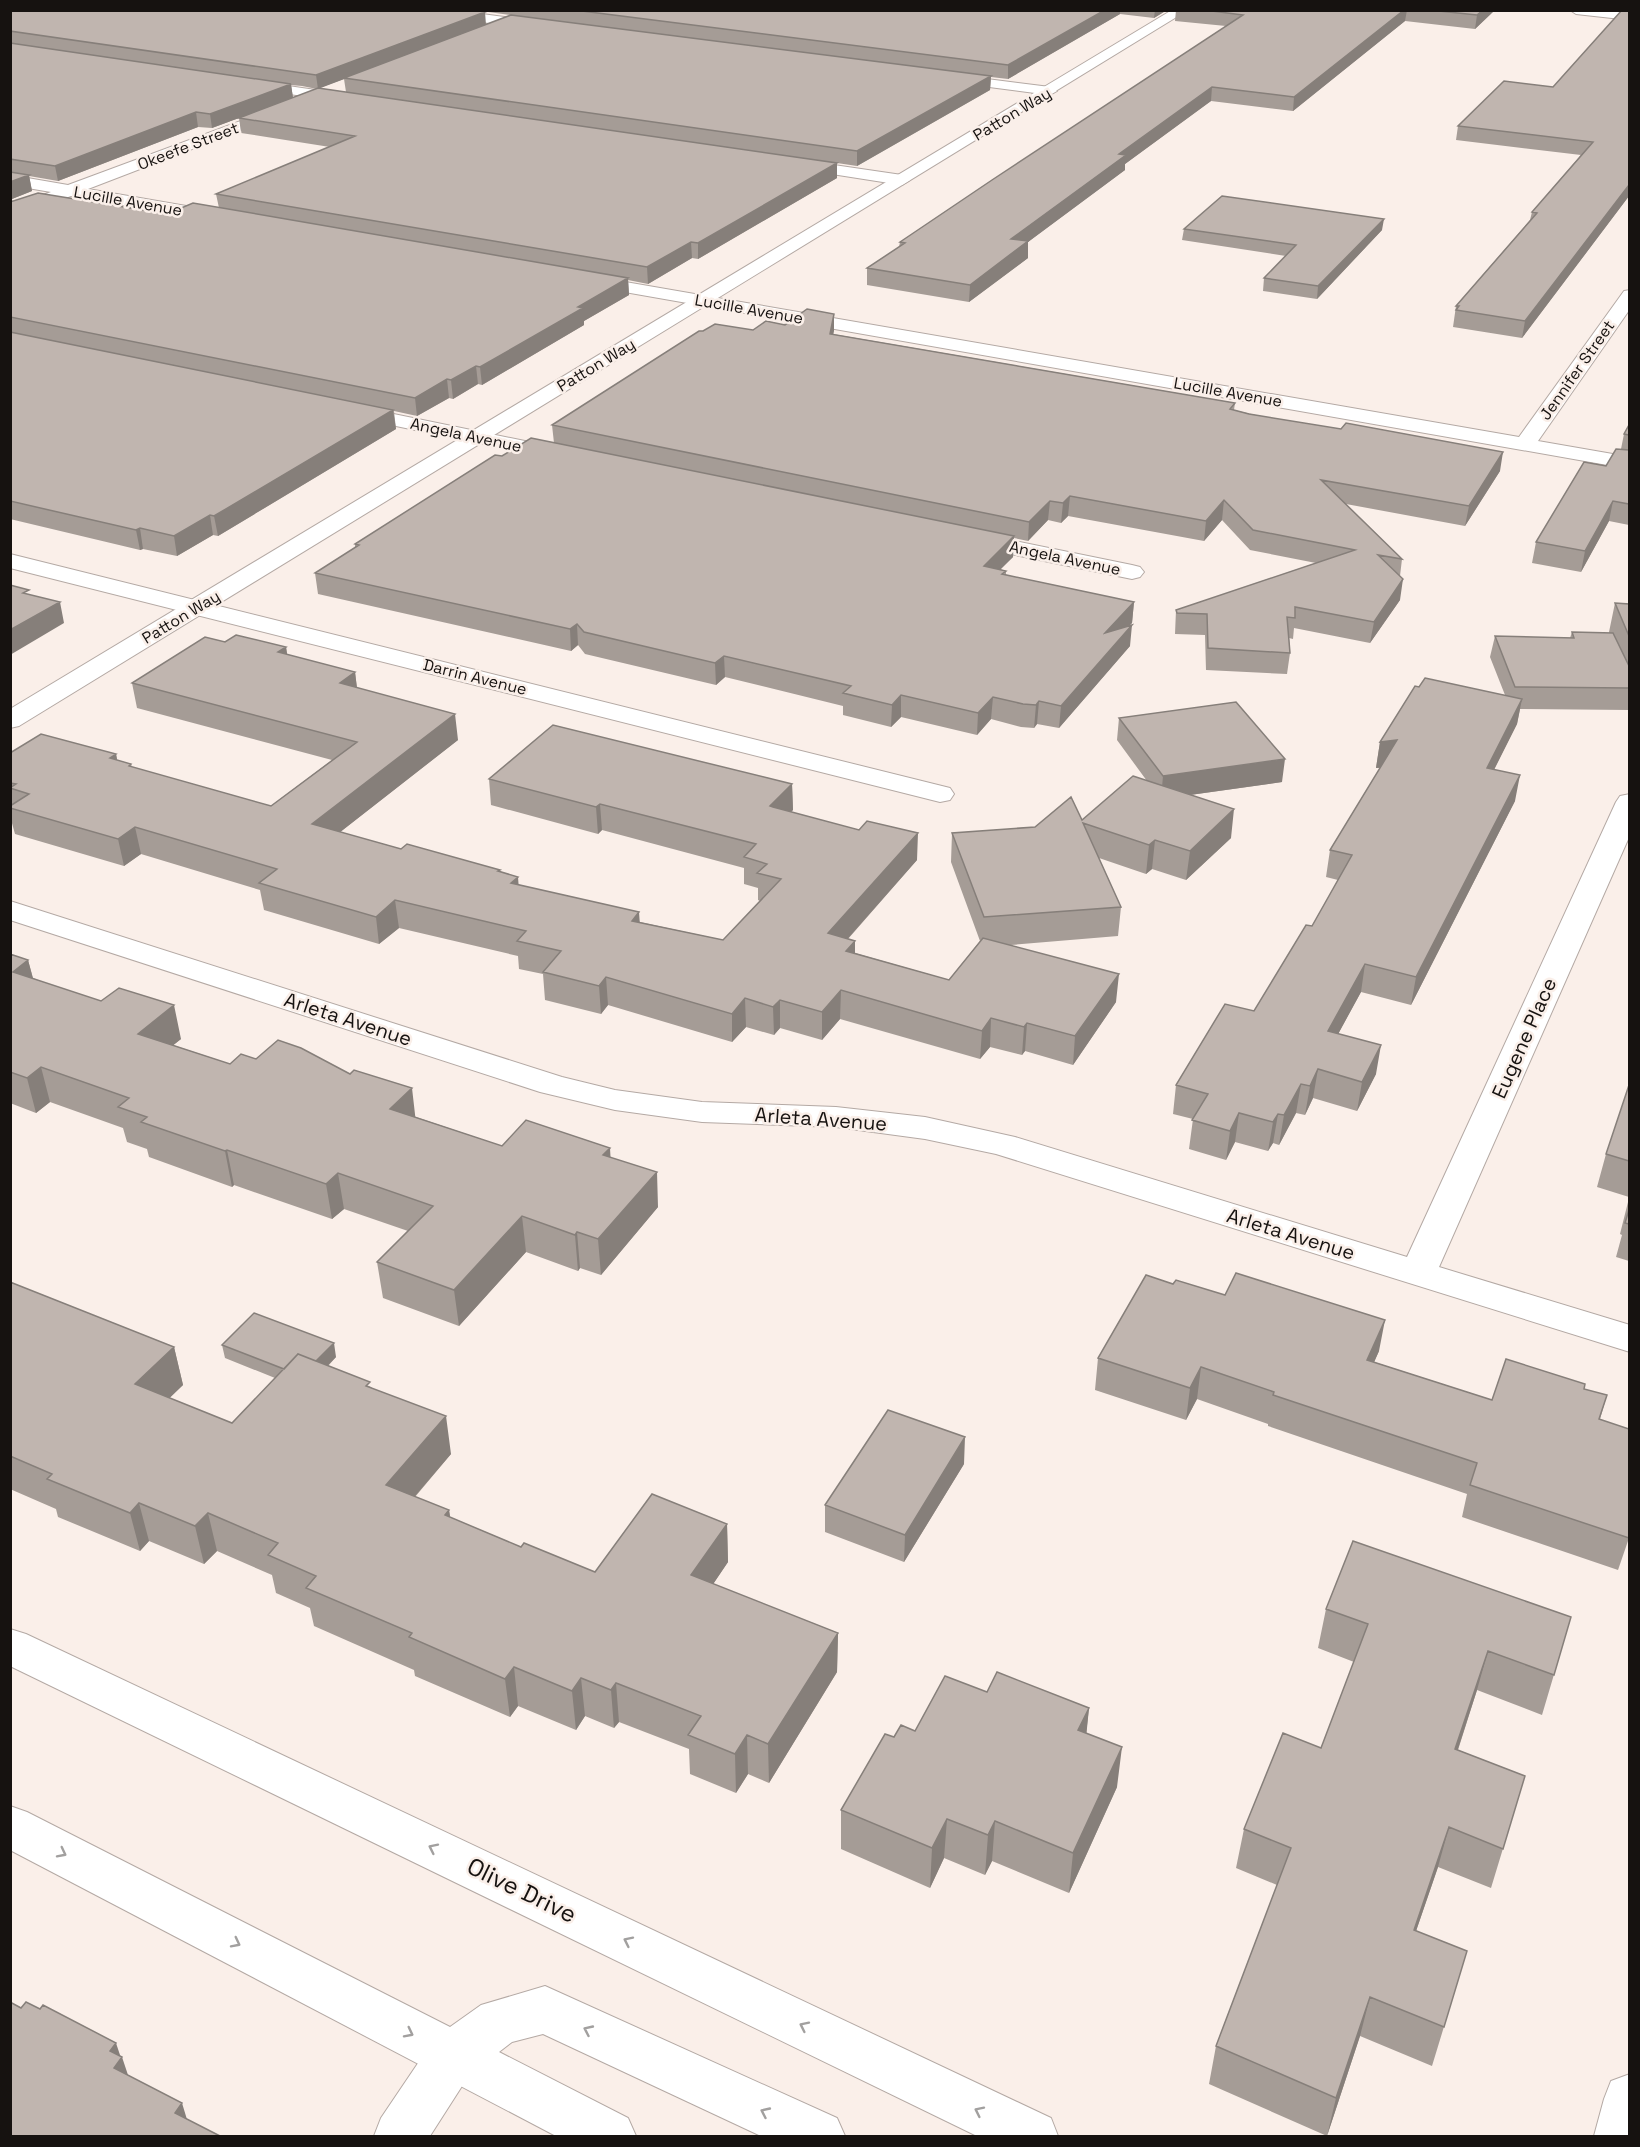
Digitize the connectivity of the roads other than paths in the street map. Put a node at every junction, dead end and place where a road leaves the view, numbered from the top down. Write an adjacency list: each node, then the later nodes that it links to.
1 (419, 10): 6 (street)
2 (541, 10): 6 (street)
3 (1182, 10): 12 (street, Patton Way)
4 (1576, 10): 5 (street)
5 (1629, 16)
6 (511, 22): 7 (street); 8 (street)
7 (558, 28)
8 (479, 34)
9 (933, 76): 12 (street)
10 (228, 82): 13 (street)
11 (352, 83): 13 (street, Okeefe Street)
12 (1050, 90): 17 (street, Patton Way)
13 (320, 95): 14 (street); 18 (street, Okeefe Street)
14 (367, 102)
15 (774, 161): 17 (street)
16 (10, 180): 18 (street, Lucille Avenue)
17 (902, 180): 23 (street, Patton Way)
18 (70, 191): 19 (street, Okeefe Street); 20 (street, Lucille Avenue)
19 (10, 213)
20 (234, 219)
21 (562, 276): 23 (street, Lucille Avenue)
22 (1629, 295): 26 (street, Jennifer Street)
23 (703, 301): 25 (street, Patton Way); 26 (street, Lucille Avenue)
24 (326, 406): 25 (street, Angela Avenue)
25 (478, 437): 27 (street, Angela Avenue); 32 (street, Patton Way)
26 (1525, 444): 28 (street, Lucille Avenue)
27 (583, 459)
28 (1629, 463)
29 (945, 534): 31 (street, Angela Avenue)
30 (10, 561): 32 (street, Darrin Avenue)
31 (1132, 572)
32 (197, 608): 33 (street, Patton Way); 34 (street, Darrin Avenue)
33 (10, 720)
34 (940, 794)
35 (1629, 802): 37 (street, Eugene Place)
36 (10, 910): 37 (street, Arleta Avenue)
37 (1418, 1273): 38 (street, Arleta Avenue)
38 (1629, 1339)
39 (10, 1646): 46 (street, Olive Drive, one-way to 39)
40 (10, 1826): 41 (street, one-way to 41)
41 (453, 2055): 43 (street); 44 (street); 45 (street, one-way to 41)
42 (1629, 2099): 47 (street)
43 (400, 2136)
44 (609, 2136)
45 (818, 2136)
46 (1032, 2136)
47 (1620, 2136)

